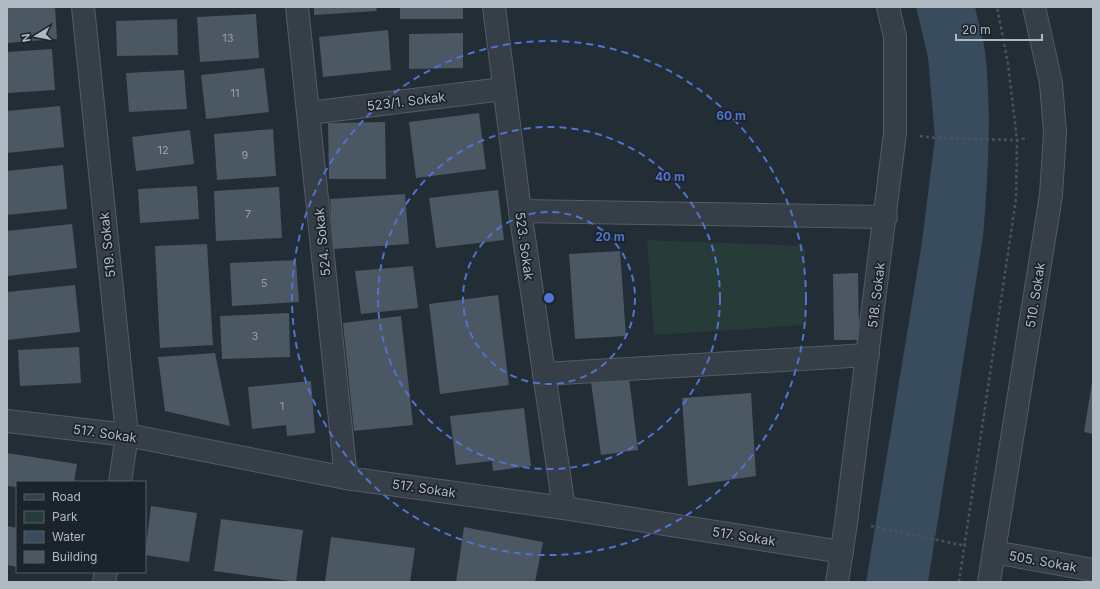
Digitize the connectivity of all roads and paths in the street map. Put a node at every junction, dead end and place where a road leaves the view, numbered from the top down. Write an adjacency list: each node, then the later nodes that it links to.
1 (83, 7): 16 (street, 519. Sokak)
2 (297, 7): 8 (street, 524. Sokak)
3 (494, 7): 7 (street, 523. Sokak)
4 (888, 7): 12 (street, 518. Sokak)
5 (997, 7): 10 (path)
6 (1034, 7): 23 (street, 510. Sokak)
7 (503, 89): 8 (street, 523/1. Sokak); 11 (street, 523. Sokak)
8 (309, 113): 17 (street, 524. Sokak)
9 (935, 138): 10 (path)
10 (1017, 140): 21 (path)
11 (520, 211): 12 (street); 14 (street, 523. Sokak)
12 (886, 217): 13 (street, 518. Sokak)
13 (868, 355): 14 (street); 22 (street, 518. Sokak)
14 (544, 374): 19 (street, 523. Sokak)
15 (7, 421): 16 (street, 517. Sokak)
16 (127, 435): 17 (street, 517. Sokak); 18 (street, 519. Sokak)
17 (346, 478): 19 (street, 517. Sokak)
18 (120, 481)
19 (564, 508): 22 (street, 517. Sokak)
20 (872, 527): 21 (path)
21 (965, 546): 26 (path)
22 (842, 552): 25 (street, 518. Sokak)
23 (994, 552): 24 (street, 505. Sokak); 27 (street, 510. Sokak)
24 (1093, 570)
25 (837, 582)
26 (959, 582)
27 (989, 582)

